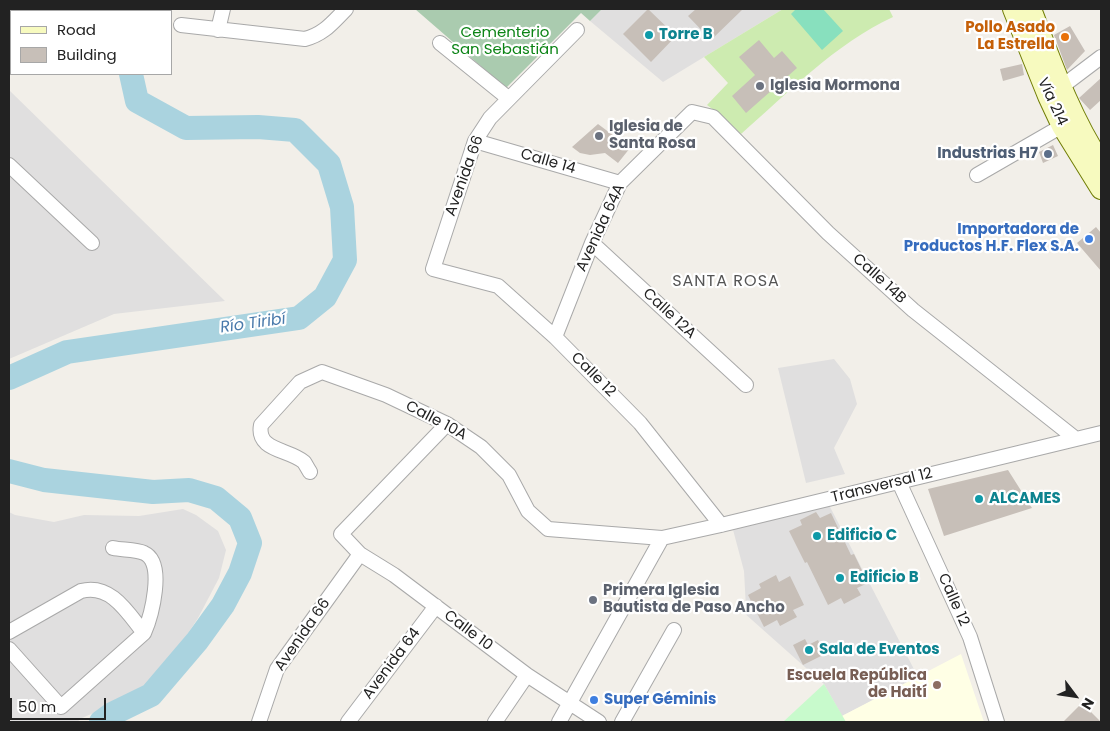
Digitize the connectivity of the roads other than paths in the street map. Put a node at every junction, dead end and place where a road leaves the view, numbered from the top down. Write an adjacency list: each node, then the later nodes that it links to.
1 (224, 9): 6 (street)
2 (346, 9): 6 (street)
3 (1013, 9): 10 (main road, Vía 214)
4 (1031, 9): 10 (main road, Vía 214)
5 (181, 25): 6 (street)
6 (218, 30)
7 (578, 30): 11 (street, Avenida 66)
8 (440, 43): 11 (street)
9 (1101, 56): 10 (street)
10 (1055, 92): 13 (main road, Vía 214); 15 (main road, Vía 214)
11 (508, 98): 14 (street, Avenida 66)
12 (692, 112): 18 (street, Avenida 64A); 27 (street, Calle 14B)
13 (1062, 126): 17 (street); 19 (main road, Vía 214)
14 (475, 141): 18 (street, Calle 14); 22 (street, Avenida 66)
15 (1101, 163)
16 (9, 165): 20 (street)
17 (977, 175)
18 (620, 183): 21 (street, Avenida 64A)
19 (1101, 189)
20 (92, 243)
21 (592, 243): 23 (street, Avenida 64A); 24 (street, Calle 12A)
22 (433, 268): 23 (street, Calle 12)
23 (555, 337): 30 (street, Calle 12)
24 (746, 385)
25 (447, 424): 28 (street, Calle 10A); 31 (street, Calle 10A); 33 (street, Calle 10)
26 (1101, 433): 27 (street, Transversal 12)
27 (1076, 440): 29 (street, Transversal 12)
28 (310, 472)
29 (899, 482): 30 (street, Transversal 12); 47 (street, Calle 12)
30 (721, 525): 31 (street, Transversal 12)
31 (662, 538): 40 (street)
32 (113, 548): 37 (street)
33 (360, 554): 34 (street, Calle 10); 41 (street, Avenida 66)
34 (436, 606): 39 (street, Calle 10); 42 (street, Avenida 64)
35 (674, 630): 46 (street)
36 (9, 632): 37 (street)
37 (144, 633): 38 (street)
38 (9, 650)
39 (527, 675): 40 (street, Calle 10); 43 (street)
40 (569, 702): 44 (street); 45 (street, Calle 10)
41 (259, 722)
42 (348, 722)
43 (495, 722)
44 (558, 722)
45 (599, 722)
46 (622, 722)
47 (997, 722)

